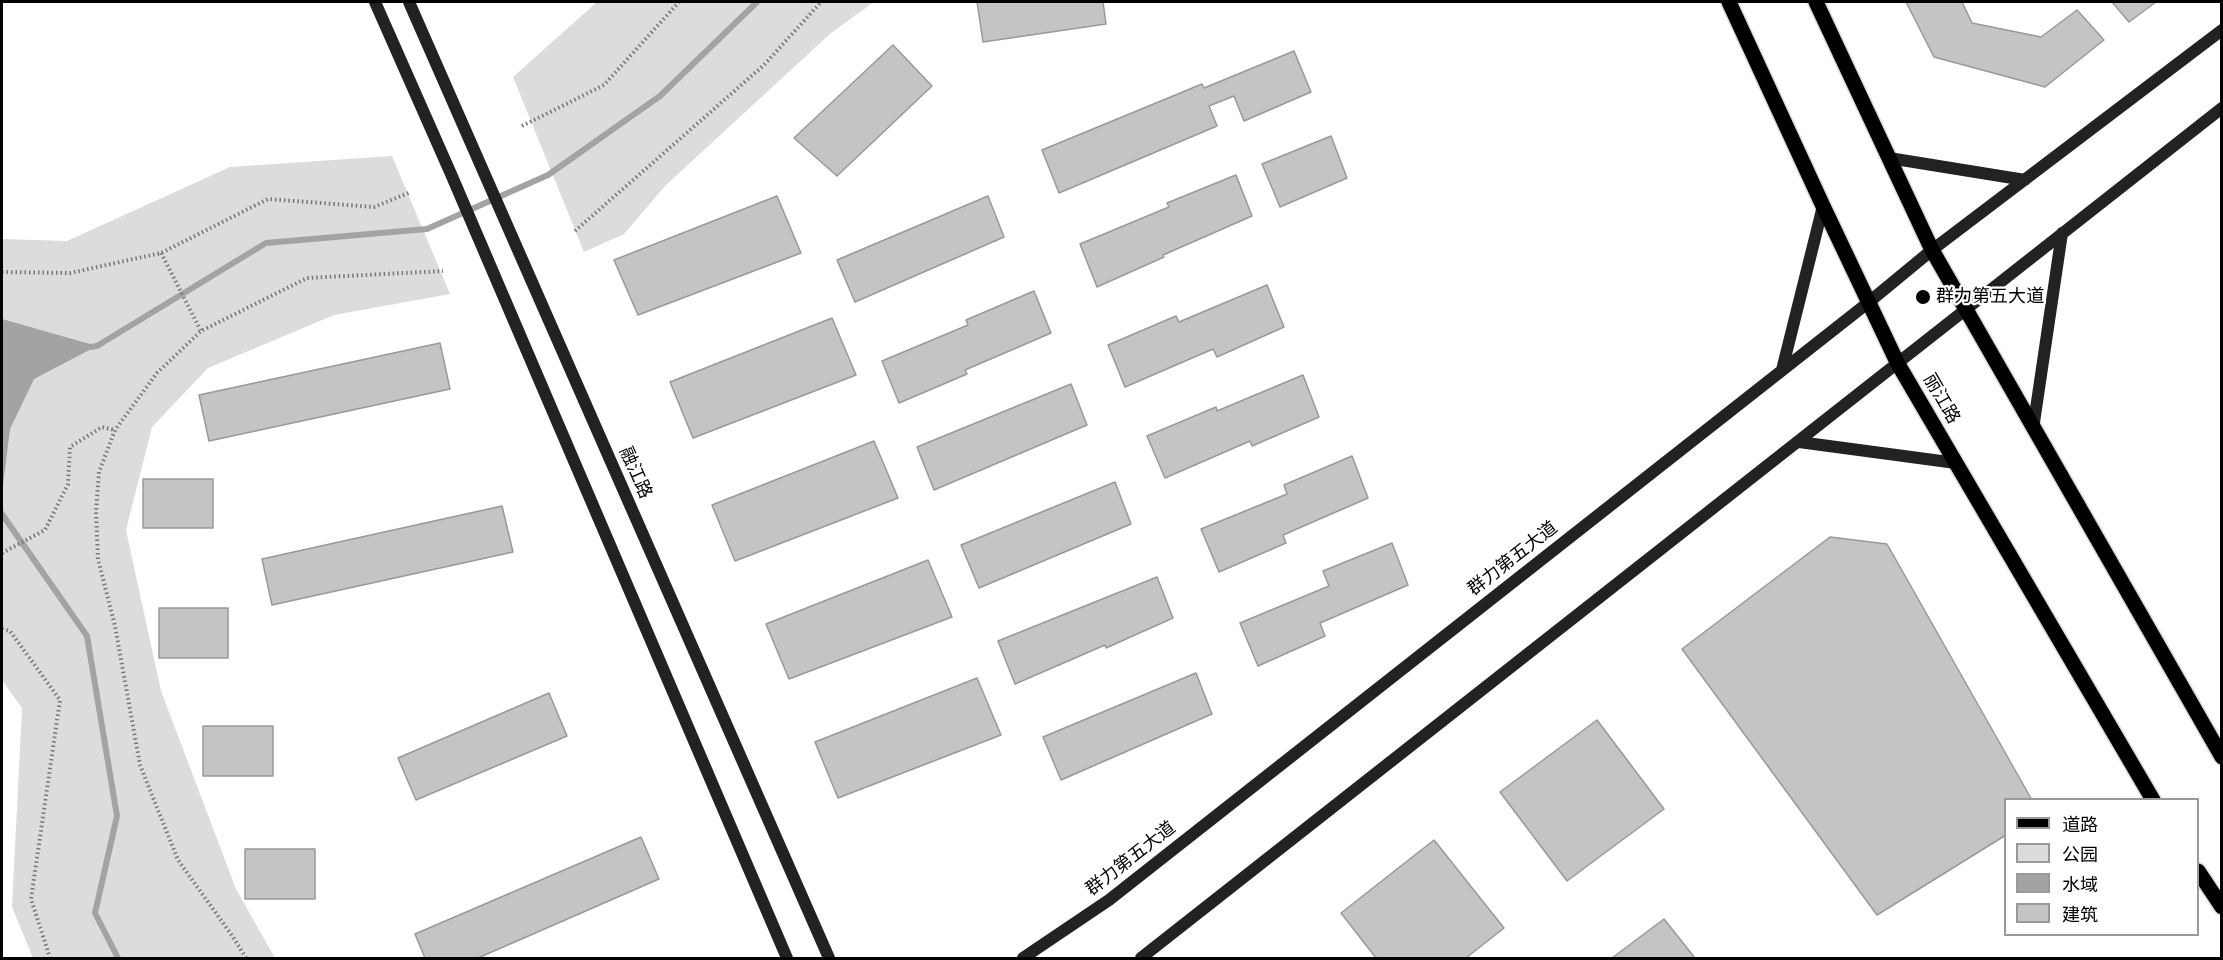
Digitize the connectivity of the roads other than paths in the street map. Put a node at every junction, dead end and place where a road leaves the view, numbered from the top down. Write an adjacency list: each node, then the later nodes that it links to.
1 (375, 2): 23 (main road)
2 (409, 2): 24 (main road, 融江路)
3 (1729, 2): 9 (main road, 丽江路)
4 (1816, 2): 7 (main road)
5 (2222, 30): 8 (main road, 群力第五大道)
6 (2222, 108): 10 (main road)
7 (1889, 158): 8 (main road); 11 (main road)
8 (2025, 180): 11 (main road, 群力第五大道)
9 (1822, 206): 12 (main road, 丽江路); 15 (main road)
10 (2062, 233): 13 (main road); 16 (main road)
11 (1932, 250): 12 (main road, 群力第五大道); 13 (main road)
12 (1869, 302): 14 (main road, 丽江路); 15 (main road, 群力第五大道)
13 (1965, 310): 14 (main road); 16 (main road)
14 (1898, 364): 17 (main road); 18 (main road, 丽江路)
15 (1782, 370): 25 (main road, 群力第五大道)
16 (2033, 429): 19 (main road)
17 (1799, 442): 18 (main road); 26 (main road)
18 (1956, 463): 20 (main road, 丽江路)
19 (2222, 757)
20 (2152, 798)
21 (2199, 872): 22 (main road)
22 (2222, 906)
23 (787, 958)
24 (829, 958)
25 (1023, 958)
26 (1141, 958)

